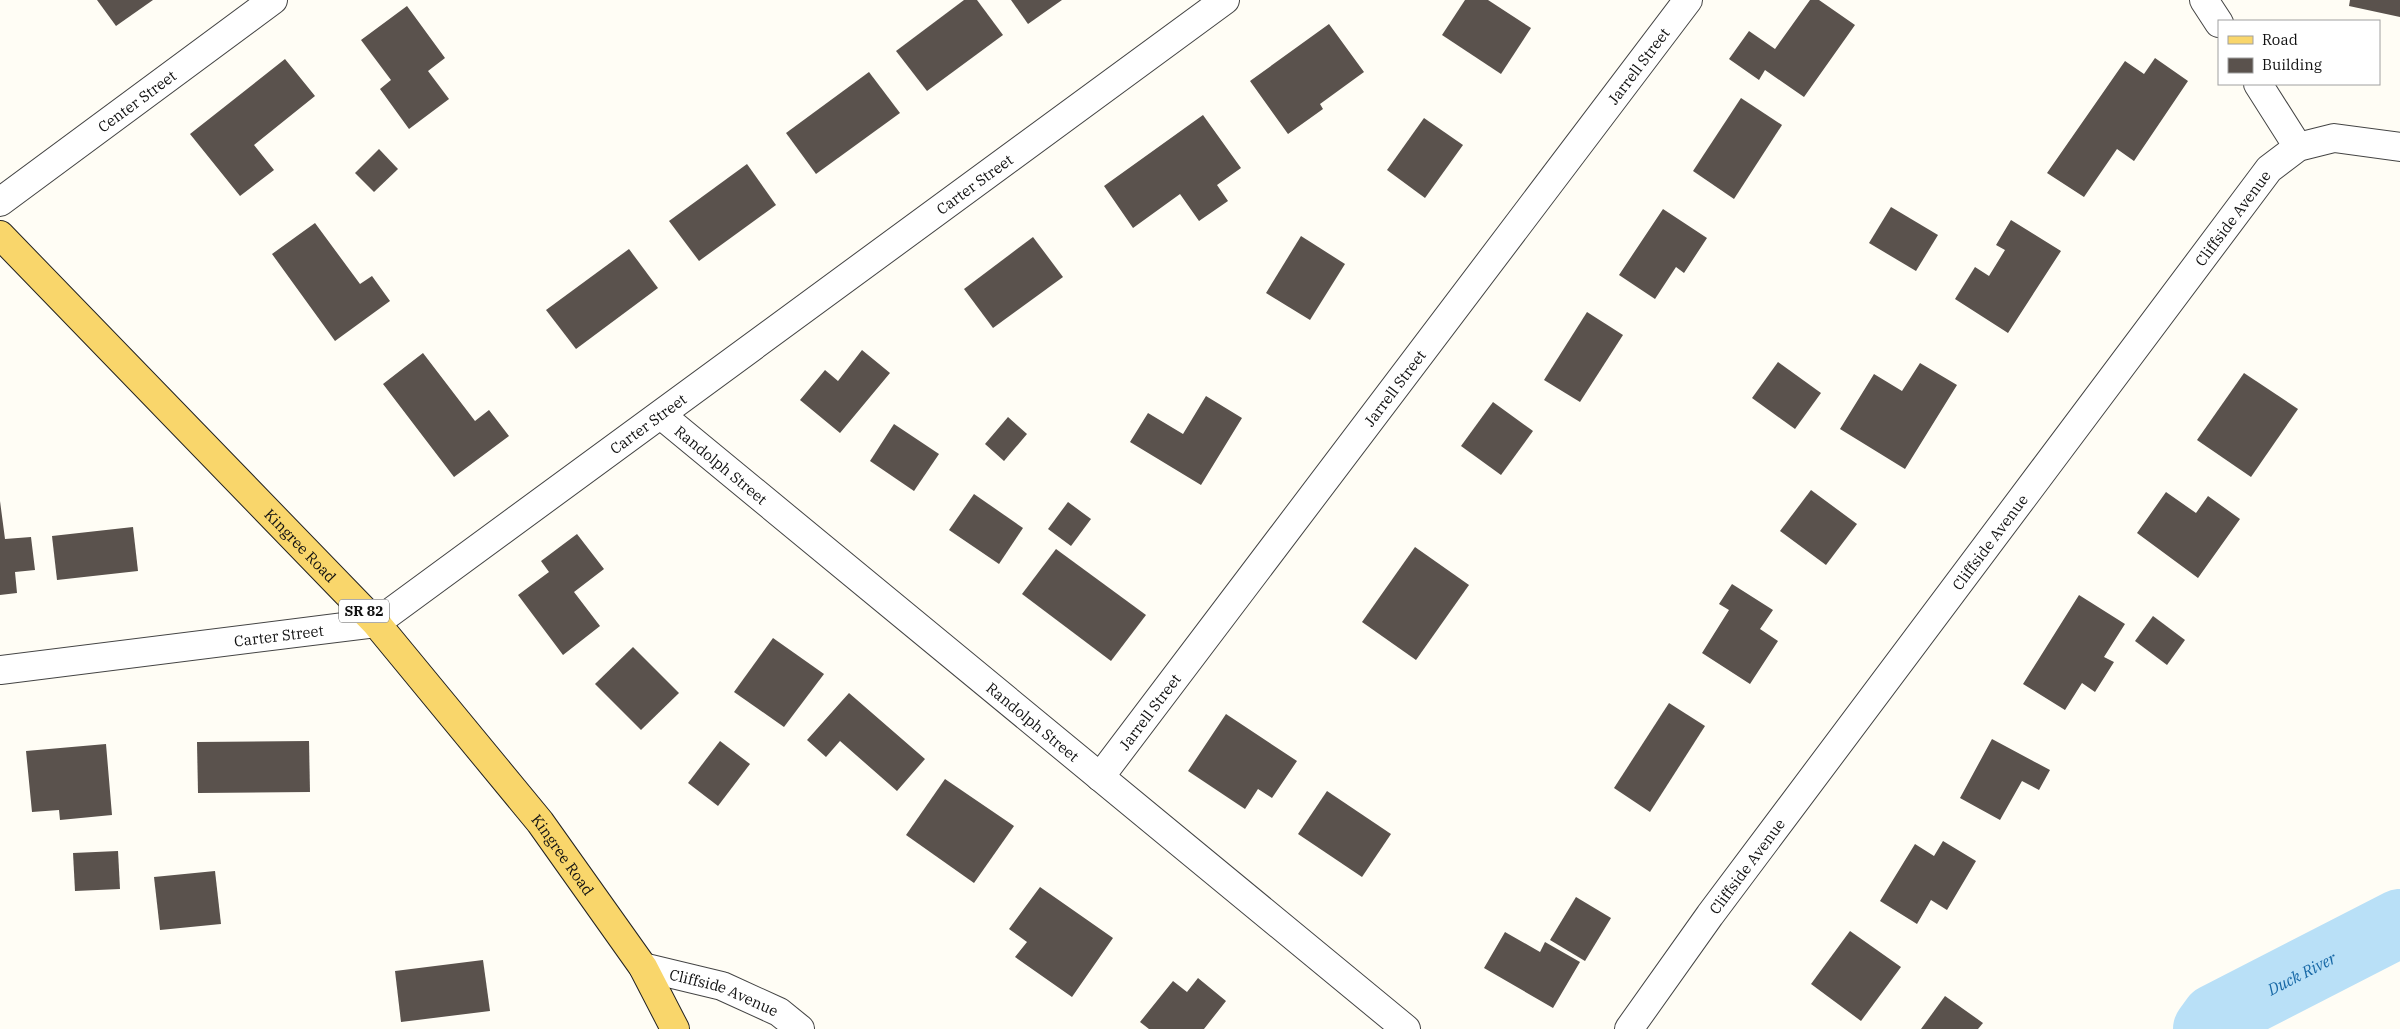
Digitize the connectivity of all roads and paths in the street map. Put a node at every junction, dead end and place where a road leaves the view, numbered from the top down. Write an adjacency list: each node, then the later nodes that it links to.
1 (273, 0): 9 (street, Center Street)
2 (1225, 0): 11 (street, Carter Street)
3 (1688, 0): 14 (street, Jarrell Street)
4 (2204, 0): 5 (street)
5 (2218, 21)
6 (2259, 85): 7 (street)
7 (2298, 147): 8 (street, Cliffside Avenue); 19 (street, Cliffside Avenue)
8 (2400, 147)
9 (0, 202)
10 (0, 235): 12 (main road, Kingree Road / SR 82)
11 (661, 415): 12 (street, Carter Street); 14 (street, Randolph Street)
12 (376, 623): 13 (street, Carter Street); 15 (main road, Kingree Road / SR 82)
13 (0, 670)
14 (1100, 777): 18 (street, Randolph Street)
15 (643, 967): 16 (main road, Kingree Road / SR 82); 17 (street, Cliffside Avenue)
16 (675, 1029)
17 (800, 1029)
18 (1406, 1029)
19 (1629, 1029)

